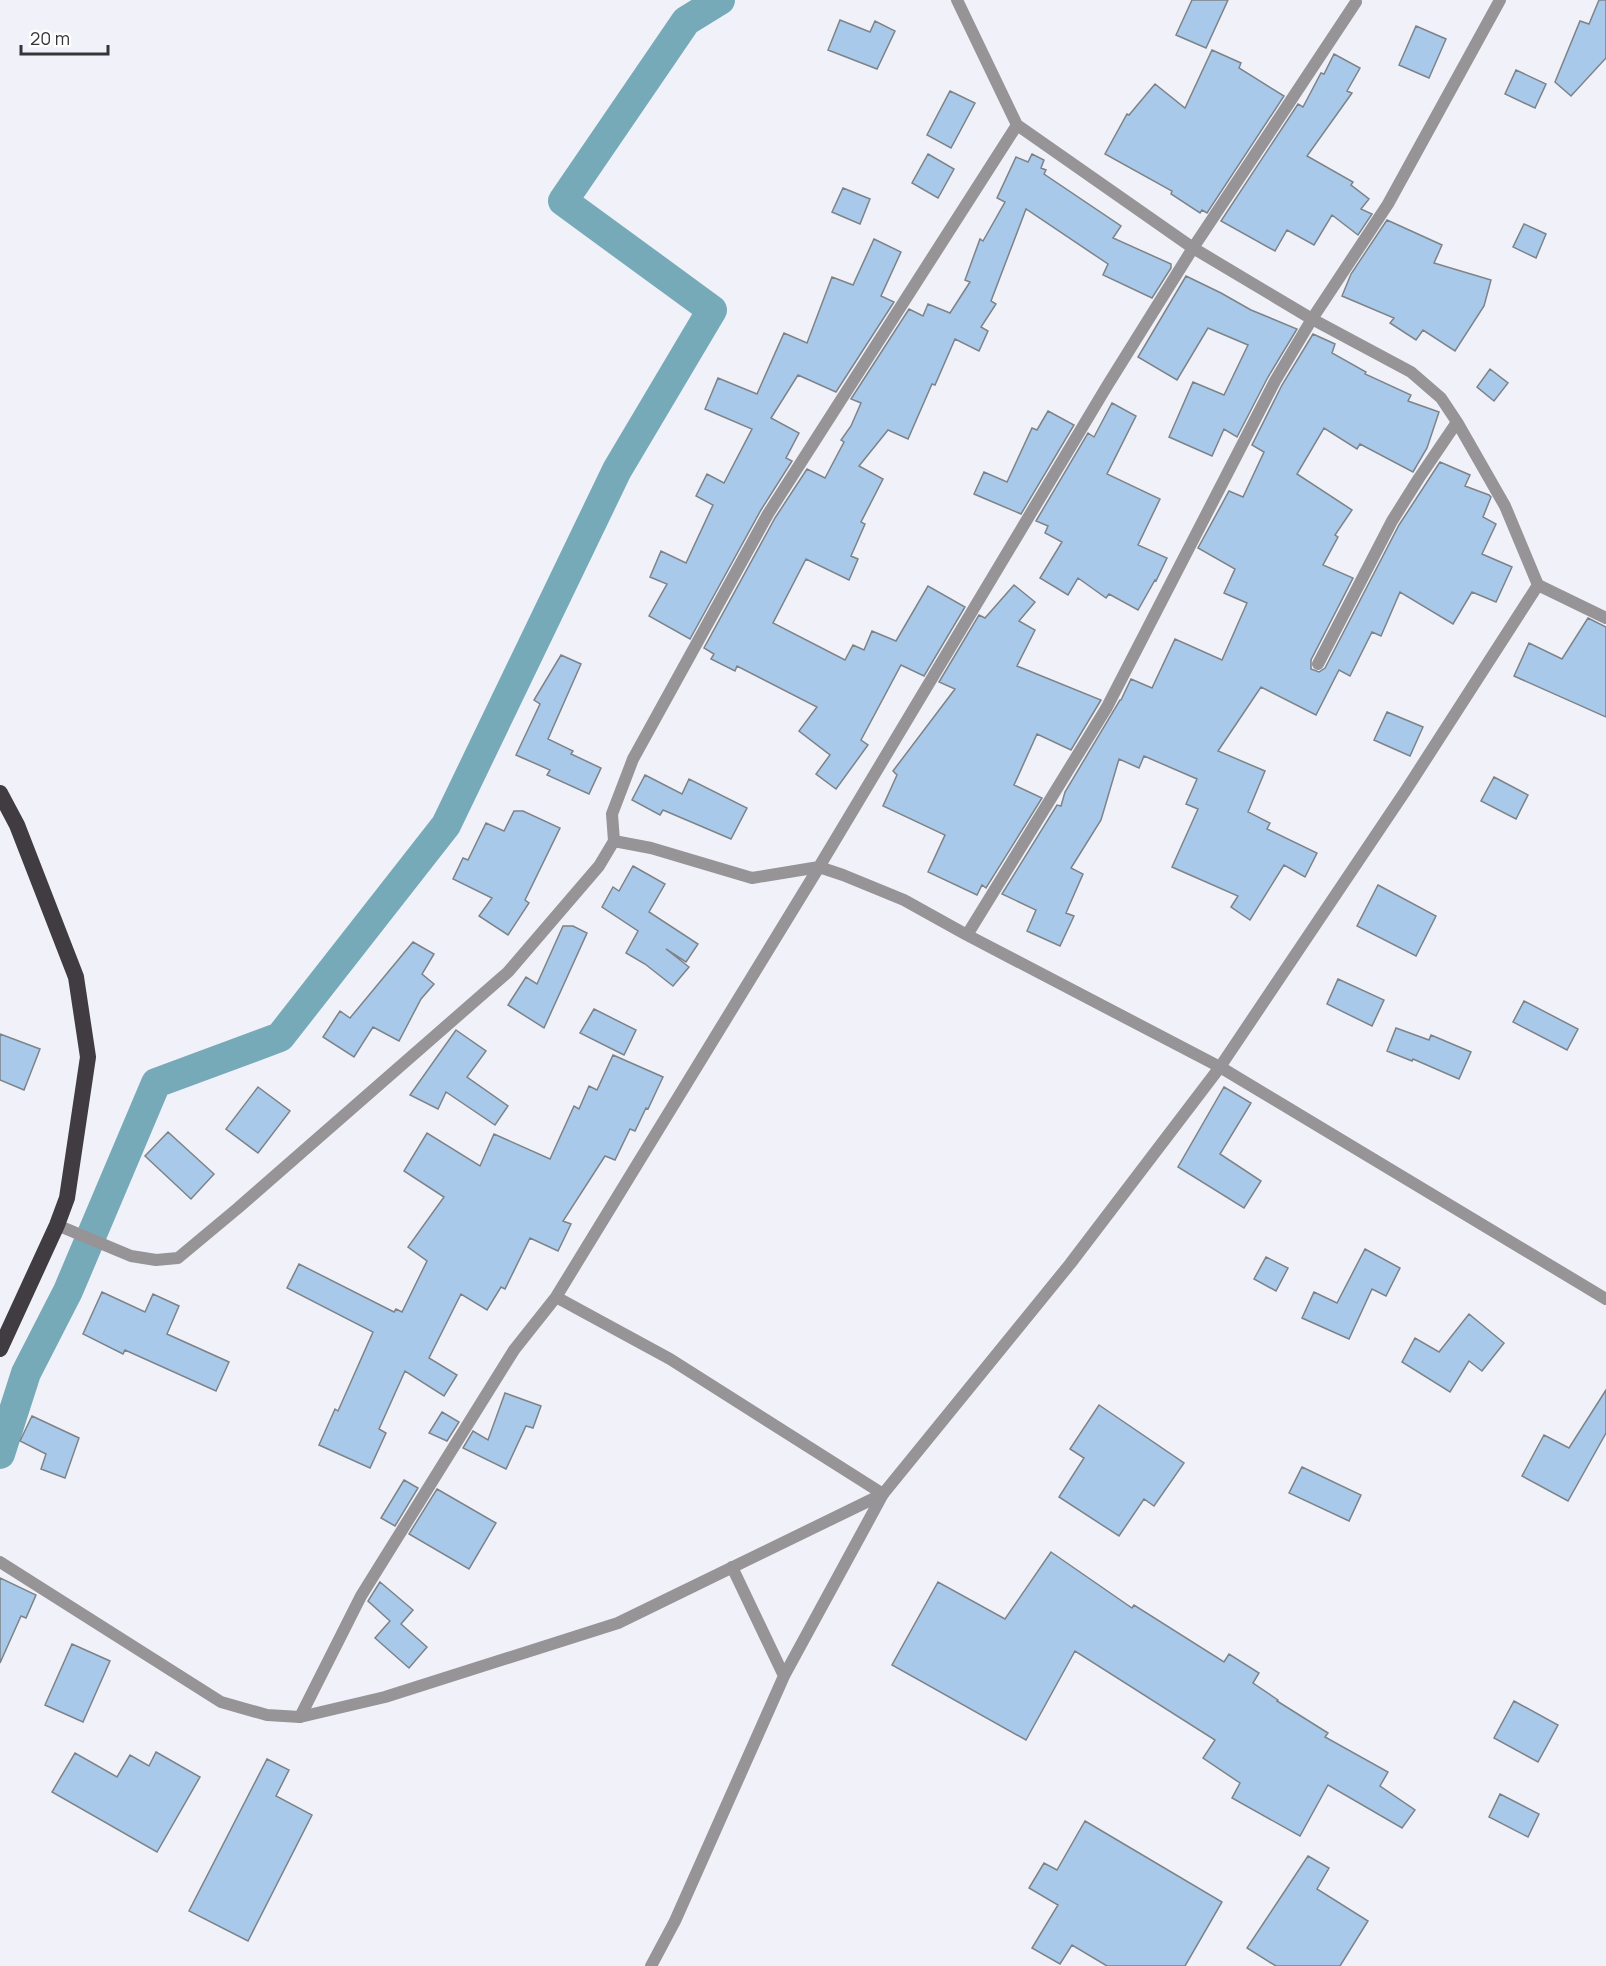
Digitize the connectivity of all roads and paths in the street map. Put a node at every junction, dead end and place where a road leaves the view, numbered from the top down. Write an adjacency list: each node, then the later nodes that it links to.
1 (957, 0): 4 (street)
2 (1500, 0): 6 (street)
3 (1356, 2): 5 (street)
4 (1017, 125): 5 (street); 12 (street)
5 (1193, 248): 6 (street); 13 (street)
6 (1312, 319): 7 (street); 14 (street)
7 (1457, 422): 8 (street); 10 (street)
8 (1538, 585): 9 (street); 15 (street)
9 (1606, 618)
10 (1317, 664)
11 (0, 793): 16 (highway)
12 (614, 842): 13 (street); 16 (street)
13 (819, 867): 14 (street); 17 (street)
14 (967, 935): 15 (street)
15 (1220, 1067): 18 (street); 20 (street)
16 (64, 1228): 19 (highway)
17 (556, 1297): 20 (street); 24 (street)
18 (1606, 1299)
19 (0, 1349)
20 (883, 1494): 22 (street); 23 (street)
21 (0, 1562): 24 (street)
22 (732, 1567): 23 (street); 24 (street)
23 (784, 1676): 25 (street)
24 (300, 1718)
25 (651, 1966)

